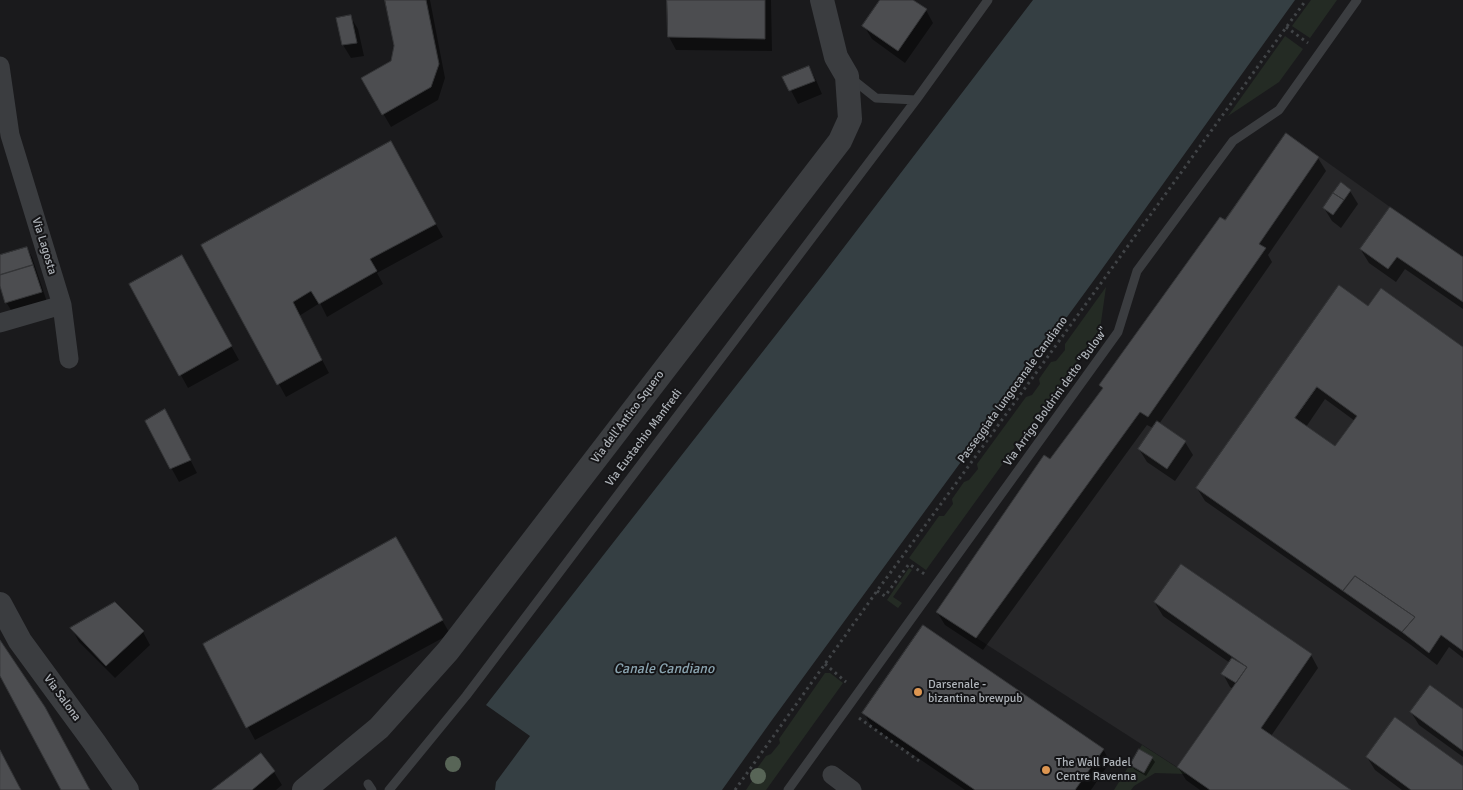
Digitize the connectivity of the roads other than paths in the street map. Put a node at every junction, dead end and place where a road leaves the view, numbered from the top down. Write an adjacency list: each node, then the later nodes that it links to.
1 (822, 0): 5 (street, Via dell'Antico Squero)
2 (988, 0): 6 (lane, Via Eustachio Manfredi)
3 (1357, 0): 16 (lane, Via Arrigo Boldrini detto "Bulow")
4 (0, 66): 7 (street, Via Lagosta)
5 (847, 76): 6 (lane); 14 (street, Via dell'Antico Squero)
6 (916, 100): 15 (lane, Via Eustachio Manfredi)
7 (5, 136): 8 (street, Via Lagosta)
8 (62, 306): 9 (street); 10 (street, Via Lagosta)
9 (0, 323)
10 (69, 359)
11 (0, 604): 13 (street, Via Salona)
12 (832, 775): 17 (street)
13 (127, 790)
14 (304, 790)
15 (390, 790)
16 (788, 790)
17 (852, 790)

